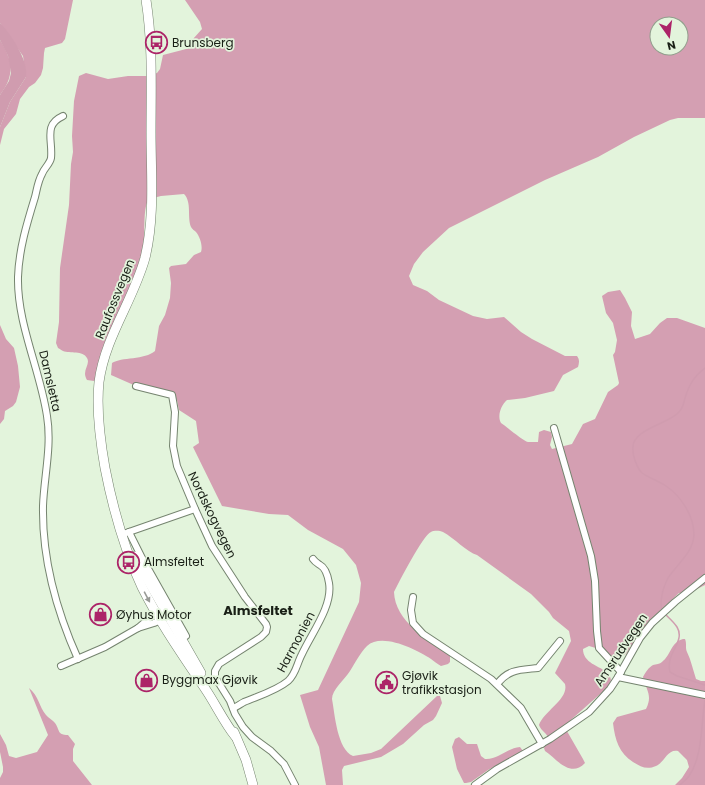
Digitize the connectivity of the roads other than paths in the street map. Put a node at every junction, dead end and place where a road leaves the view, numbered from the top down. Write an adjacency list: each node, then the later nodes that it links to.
1 (146, 0): 6 (main road, Raufossvegen)
2 (63, 116): 13 (street, Damsletta)
3 (136, 386): 5 (street, Nordskogvegen)
4 (554, 428): 15 (street)
5 (195, 509): 6 (street); 18 (street, Nordskogvegen)
6 (125, 533): 10 (main road, Raufossvegen); 11 (street)
7 (312, 559): 18 (street, Harmonien)
8 (705, 578): 15 (street, Amsrudvegen)
9 (413, 597): 16 (street)
10 (162, 614): 13 (street); 20 (main road, Raufossvegen)
11 (186, 636)
12 (560, 641): 16 (street)
13 (78, 659): 14 (street)
14 (61, 666)
15 (620, 675): 17 (street); 19 (street, Amsrudvegen)
16 (497, 684): 19 (street)
17 (705, 696)
18 (233, 708): 21 (street)
19 (542, 744): 22 (street, Amsrudvegen)
20 (253, 785)
21 (295, 785)
22 (475, 785)

